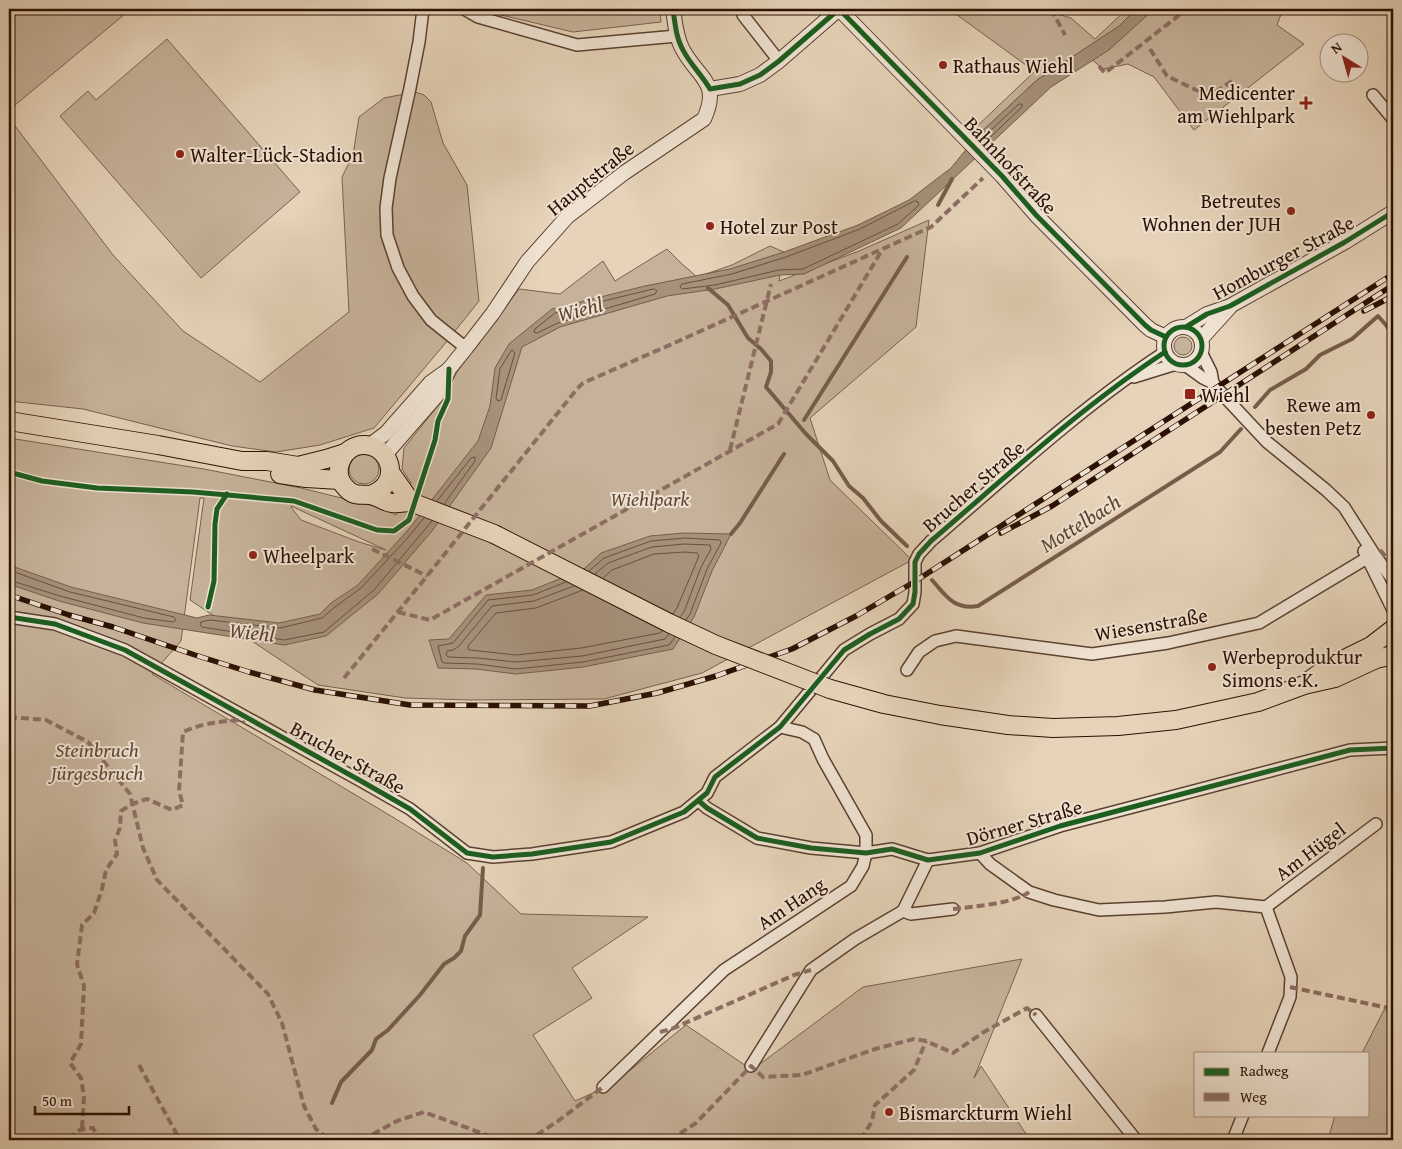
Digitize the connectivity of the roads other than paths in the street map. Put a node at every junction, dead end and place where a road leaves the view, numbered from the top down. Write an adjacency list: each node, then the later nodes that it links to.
1 (422, 9): 16 (street)
2 (464, 9): 6 (street)
3 (672, 9): 6 (street)
4 (744, 9): 7 (street)
5 (839, 9): 7 (street); 14 (street, Bahnhofstraße)
6 (677, 36): 8 (street)
7 (779, 62): 8 (street)
8 (710, 89): 16 (street, Hauptstraße)
9 (1373, 95): 10 (street)
10 (1393, 119)
11 (1391, 213): 12 (street, Homburger Straße)
12 (1230, 306): 13 (street, Homburger Straße); 15 (street, Homburger Straße)
13 (1186, 327): 14 (street); 15 (street)
14 (1166, 337): 17 (street)
15 (1201, 346): 18 (street); 20 (street)
16 (466, 348): 22 (street, Hauptstraße)
17 (1165, 352): 18 (street); 19 (street, Brucher Straße)
18 (1180, 364): 19 (street, Brucher Straße); 20 (street)
19 (1125, 380): 38 (street, Brucher Straße)
20 (1213, 383): 27 (street)
21 (9, 421): 24 (main road)
22 (378, 450): 23 (main road); 25 (main road)
23 (345, 453): 24 (main road); 26 (main road)
24 (242, 461): 26 (main road)
25 (390, 472): 28 (main road); 29 (main road)
26 (340, 480): 28 (main road)
27 (1326, 490): 30 (street); 31 (street)
28 (371, 495): 29 (main road)
29 (411, 502): 37 (main road, bridge)
30 (1367, 558): 32 (street); 36 (street, Wiesenstraße)
31 (1393, 580)
32 (1393, 610)
33 (9, 617): 40 (street, Brucher Straße)
34 (1393, 629): 37 (main road)
35 (1393, 655): 37 (main road)
36 (907, 670)
37 (1304, 685)
38 (780, 727): 40 (street, Brucher Straße); 42 (street)
39 (1393, 748): 43 (street, Dörner Straße)
40 (699, 801): 42 (street, Dörner Straße)
41 (1376, 824): 45 (street, Am Hügel)
42 (866, 853): 44 (street, Dörner Straße); 51 (street, Am Hang)
43 (980, 853): 44 (street, Dörner Straße); 45 (street)
44 (928, 860): 47 (street)
45 (1266, 907): 49 (street)
46 (953, 909): 47 (street)
47 (903, 911): 50 (street)
48 (1036, 1015): 53 (street)
49 (1268, 1052)
50 (752, 1066)
51 (603, 1087)
52 (1243, 1116): 54 (street)
53 (1136, 1140)
54 (1233, 1140)

